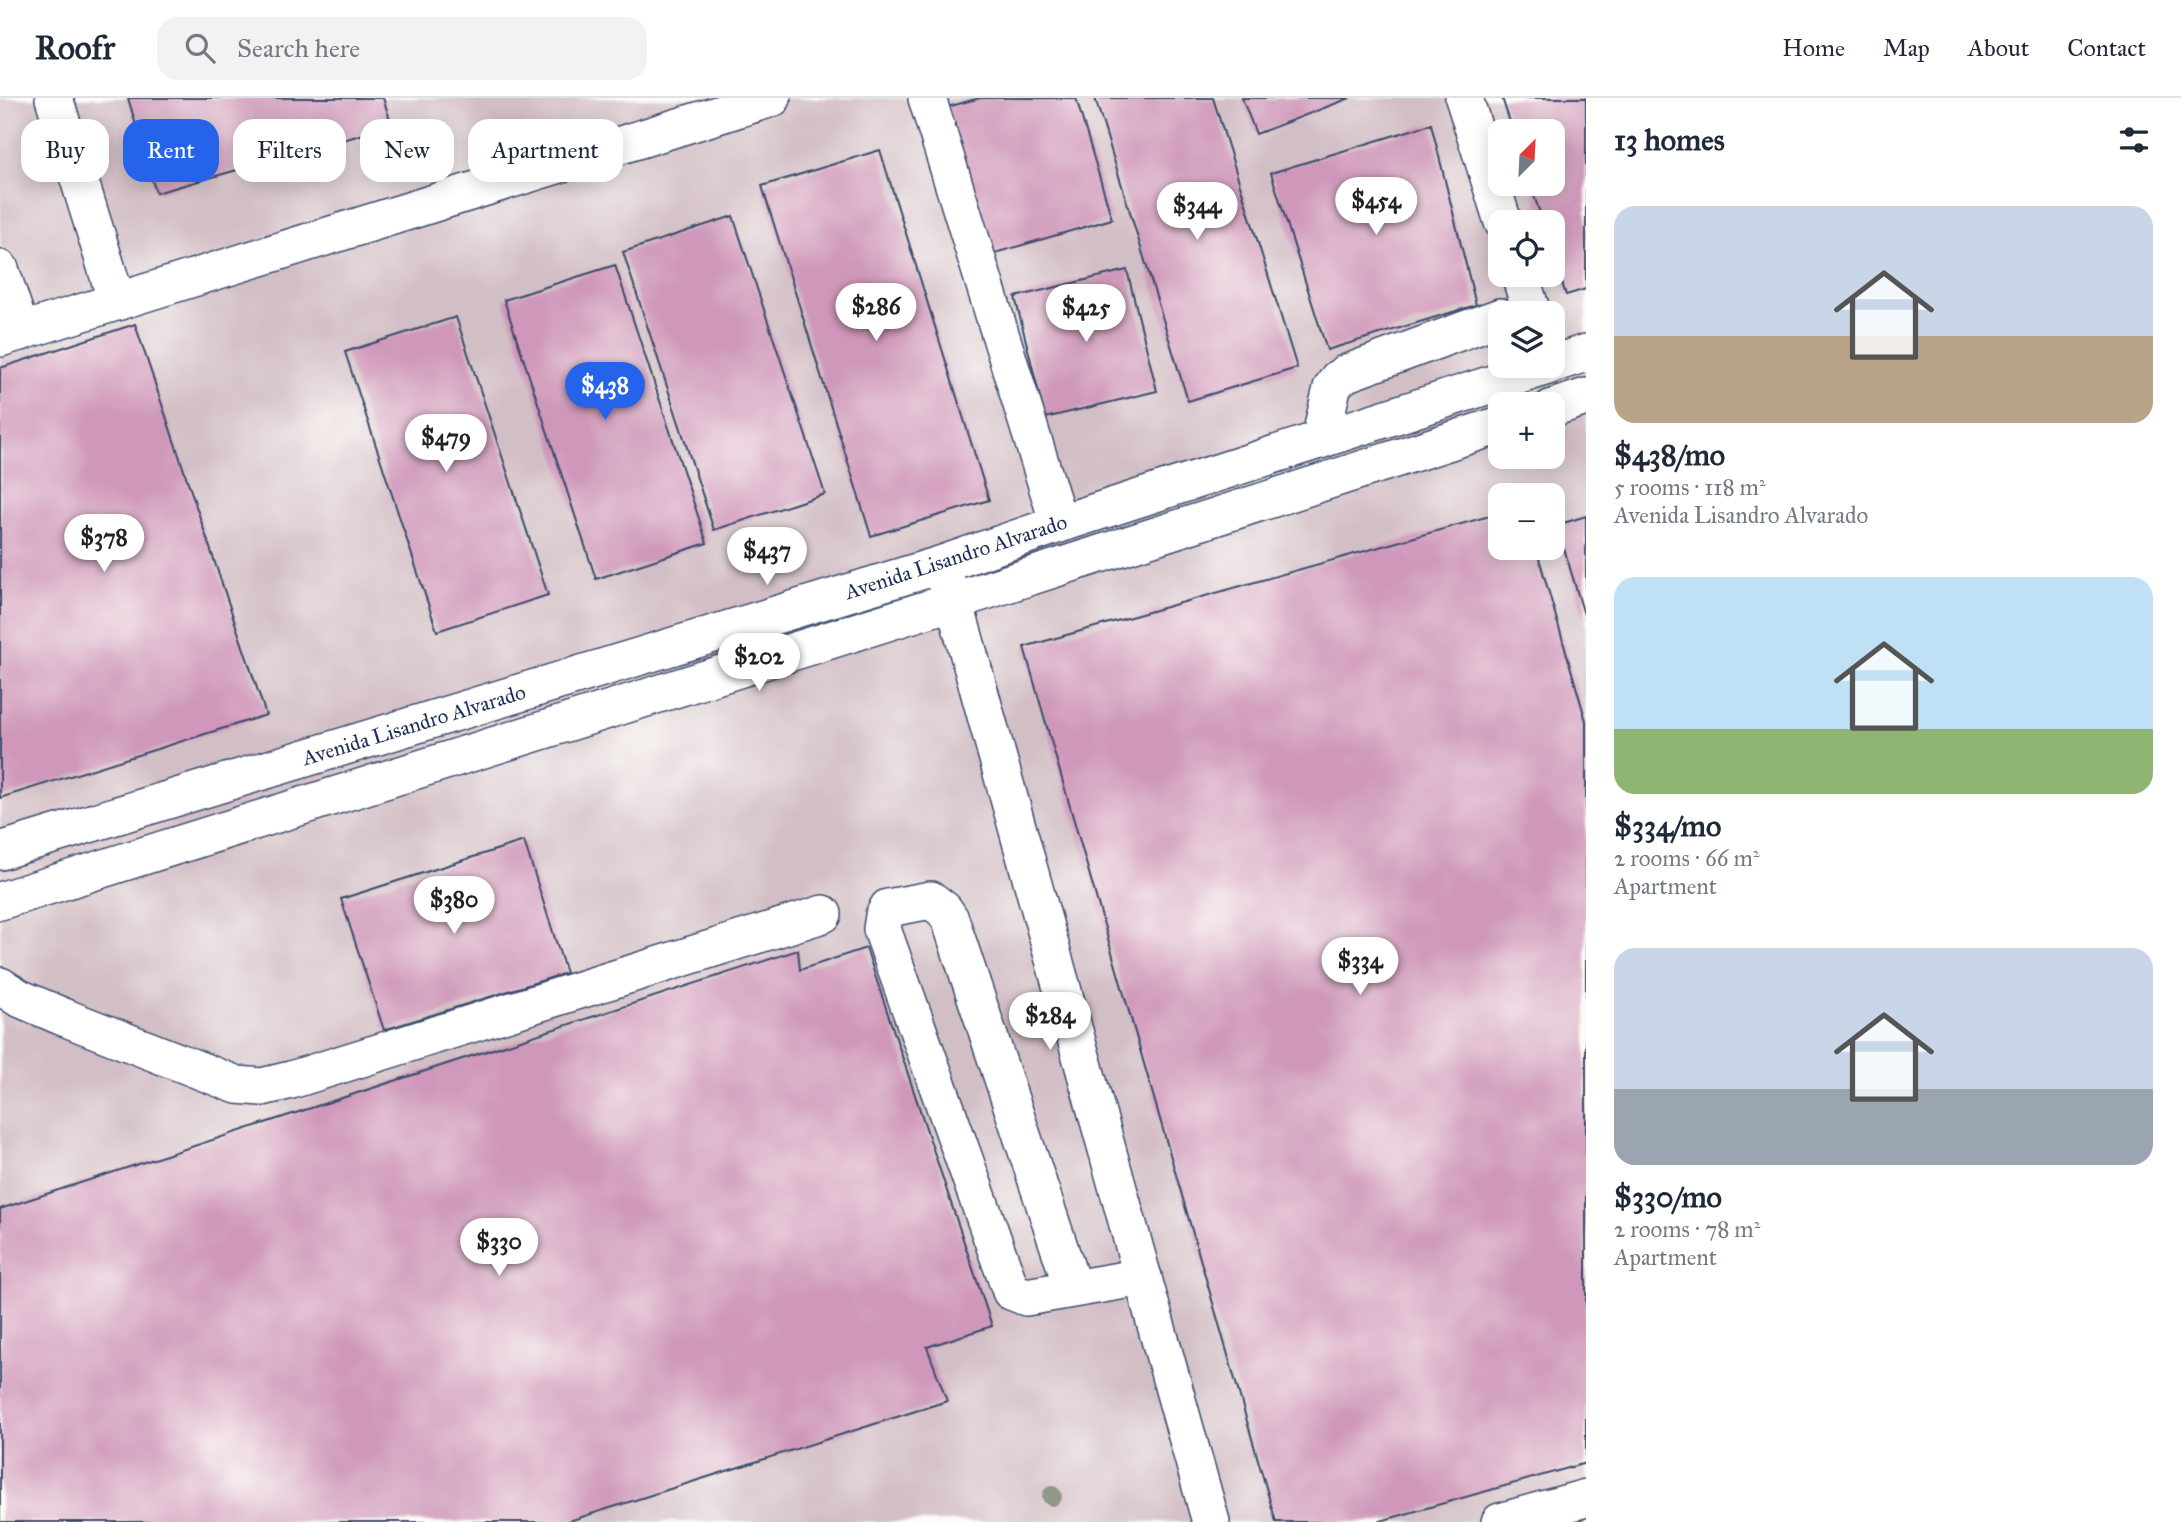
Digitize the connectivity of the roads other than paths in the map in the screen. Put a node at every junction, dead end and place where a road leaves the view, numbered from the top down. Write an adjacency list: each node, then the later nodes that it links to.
1 (54, 98): 7 (street)
2 (772, 98): 7 (street)
3 (927, 98): 17 (street)
4 (1464, 98): 5 (street)
5 (1499, 210)
6 (0, 269): 9 (street)
7 (117, 302): 9 (street)
8 (1488, 317): 16 (street)
9 (11, 335)
10 (1586, 353): 11 (street, Avenida Lisandro Alvarado)
11 (1565, 360)
12 (1510, 378): 16 (street, Avenida Lisandro Alvarado)
13 (1586, 397): 14 (street)
14 (1565, 404)
15 (1488, 429): 19 (street, Avenida Lisandro Alvarado)
16 (1320, 440): 17 (street, Avenida Lisandro Alvarado)
17 (1059, 524): 18 (street, Avenida Lisandro Alvarado)
18 (940, 565): 19 (street); 20 (street, Avenida Lisandro Alvarado)
19 (954, 601): 21 (street, Avenida Lisandro Alvarado); 24 (street)
20 (0, 851)
21 (0, 901)
22 (823, 914): 23 (street)
23 (0, 986)
24 (1143, 1277): 25 (street); 27 (street)
25 (1073, 1289): 25 (street)
26 (1586, 1498): 28 (street)
27 (1211, 1522)
28 (1500, 1522)

